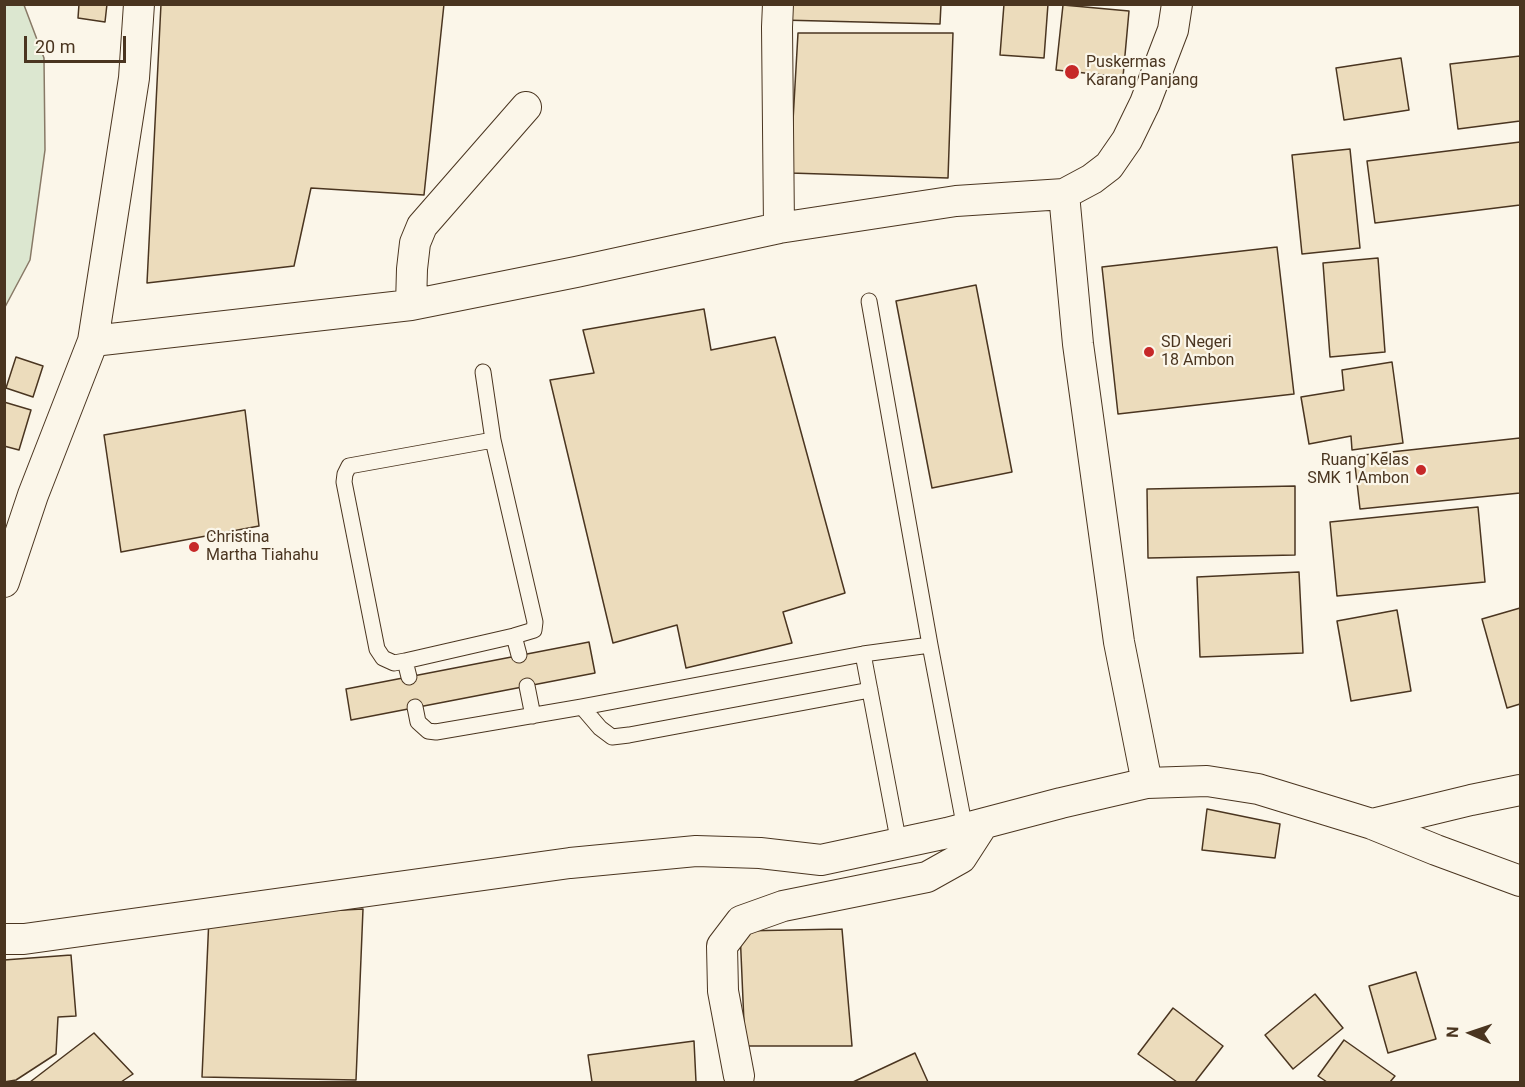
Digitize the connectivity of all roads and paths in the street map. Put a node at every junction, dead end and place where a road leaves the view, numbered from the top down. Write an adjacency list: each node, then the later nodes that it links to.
1 (139, 4): 9 (street)
2 (777, 4): 6 (street)
3 (1177, 4): 5 (street)
4 (526, 107): 8 (street)
5 (1064, 194): 6 (street); 24 (street)
6 (780, 228): 8 (street)
7 (869, 302): 14 (lane)
8 (411, 304): 9 (street)
9 (93, 341): 12 (street)
10 (483, 372): 11 (lane)
11 (493, 440): 13 (lane); 17 (lane)
12 (4, 582)
13 (514, 636): 16 (lane); 17 (lane)
14 (930, 645): 15 (lane); 27 (lane)
15 (863, 654): 20 (lane); 22 (lane)
16 (519, 655)
17 (405, 662): 18 (lane)
18 (409, 677)
19 (527, 687): 23 (lane)
20 (870, 690): 22 (lane); 28 (lane)
21 (414, 707): 23 (lane)
22 (582, 707): 23 (lane)
23 (533, 716)
24 (1147, 783): 26 (street); 27 (street)
25 (1521, 790): 26 (street)
26 (1372, 824): 29 (street)
27 (974, 826): 28 (street); 31 (street)
28 (899, 844): 30 (street)
29 (1521, 881)
30 (4, 939)
31 (739, 1076)

